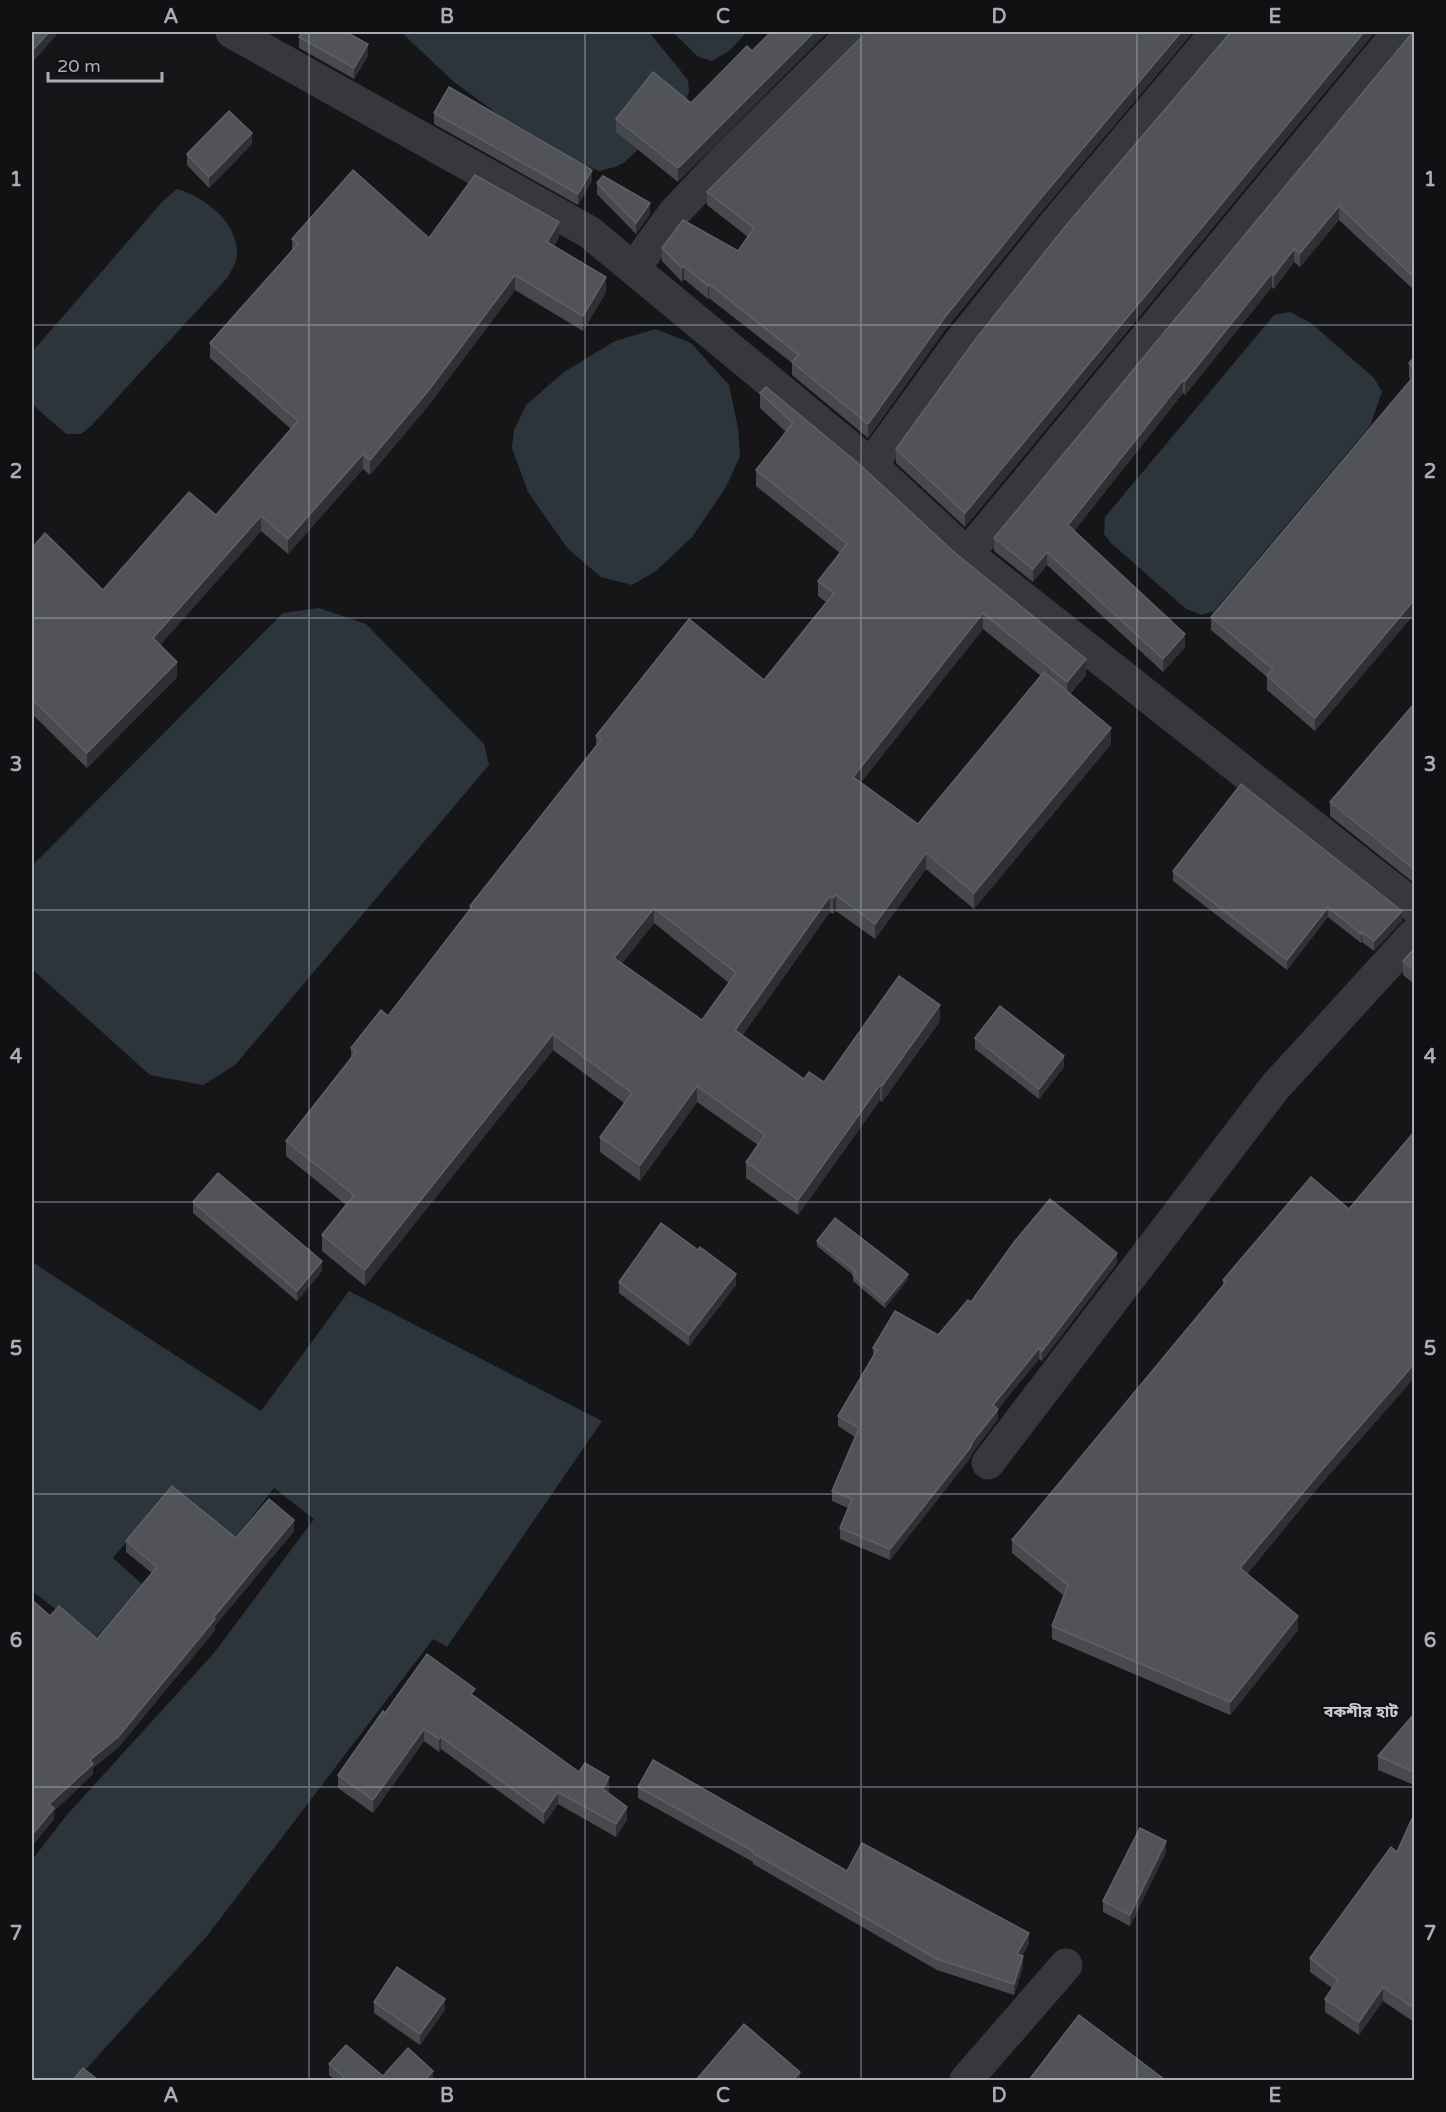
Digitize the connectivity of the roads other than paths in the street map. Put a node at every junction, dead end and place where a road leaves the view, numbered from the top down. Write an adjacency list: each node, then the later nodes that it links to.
1 (232, 32): 5 (street)
2 (854, 32): 5 (street)
3 (1217, 32): 6 (street)
4 (1399, 32): 7 (street)
5 (634, 268): 6 (street)
6 (871, 465): 7 (street)
7 (967, 554): 8 (street)
8 (1414, 906)
9 (1414, 935): 10 (street)
10 (988, 1463)
11 (1066, 1965): 12 (street)
12 (966, 2080)

